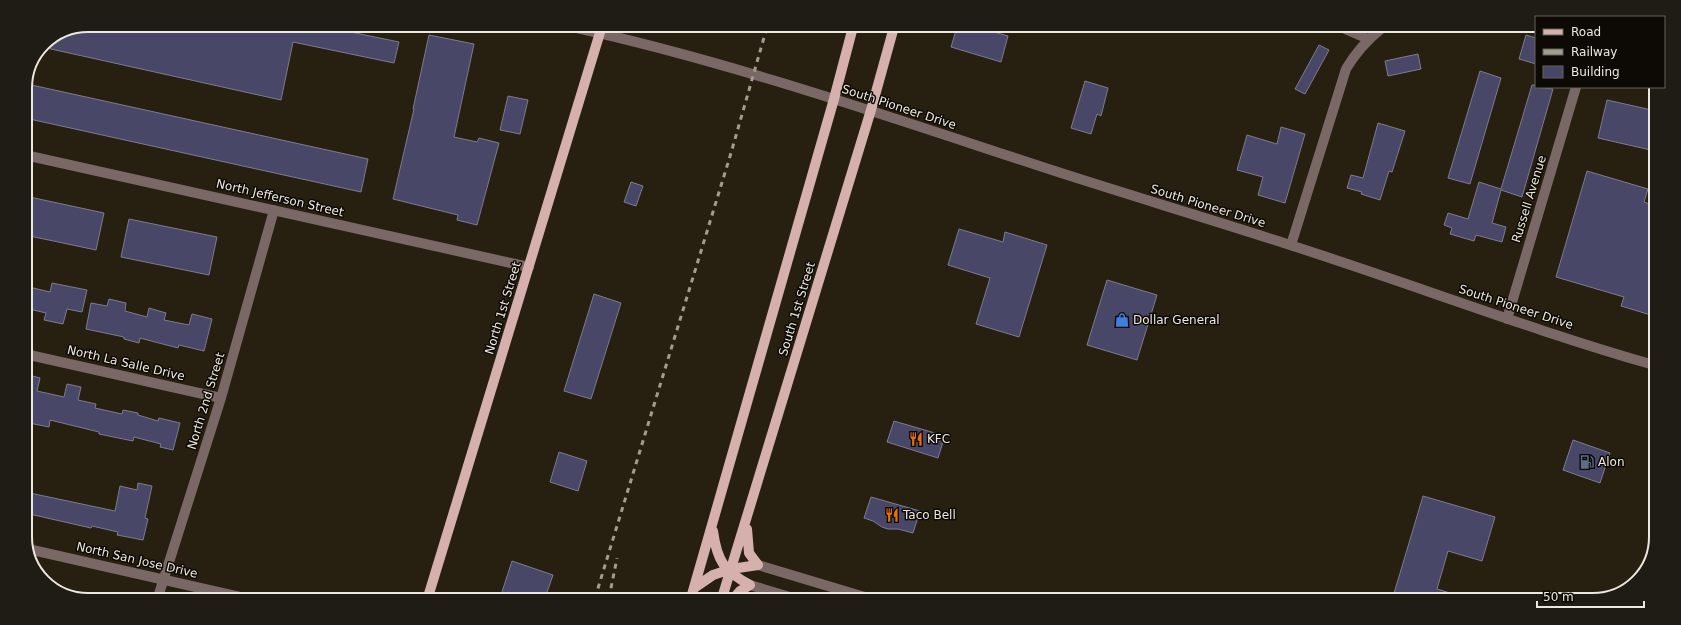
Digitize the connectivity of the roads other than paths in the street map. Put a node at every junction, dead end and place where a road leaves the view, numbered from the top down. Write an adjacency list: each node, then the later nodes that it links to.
1 (600, 32): 14 (main road, North 1st Street)
2 (608, 32): 9 (street, South Pioneer Drive)
3 (852, 32): 9 (main road, South 1st Street)
4 (893, 32): 10 (main road, South 1st Street)
5 (1352, 32): 7 (street)
6 (1377, 32): 7 (street)
7 (1368, 39): 13 (street)
8 (1576, 88): 15 (street, Russell Avenue)
9 (834, 99): 10 (street, South Pioneer Drive); 20 (main road, South 1st Street)
10 (871, 110): 13 (street, South Pioneer Drive); 19 (main road, South 1st Street)
11 (32, 157): 12 (street, North Jefferson Street)
12 (274, 210): 14 (street, North Jefferson Street); 18 (street, North 2nd Street)
13 (1291, 245): 15 (street, South Pioneer Drive)
14 (529, 267): 29 (main road, North 1st Street)
15 (1507, 318): 17 (street, South Pioneer Drive)
16 (32, 356): 18 (street, North La Salle Drive)
17 (1649, 363)
18 (221, 398): 24 (street, North 2nd Street)
19 (747, 517): 22 (main road); 23 (main road, South 1st Street)
20 (712, 526): 23 (main road); 26 (main road, South 1st Street)
21 (34, 550): 24 (street, North San Jose Drive)
22 (758, 565): 23 (main road); 34 (street)
23 (730, 571): 25 (main road); 26 (main road); 31 (main road, South 1st Street)
24 (164, 579): 27 (street, North 2nd Street); 28 (street, North San Jose Drive)
25 (750, 585): 32 (main road); 33 (street)
26 (694, 588): 30 (main road, South 1st Street)
27 (159, 593)
28 (223, 593)
29 (429, 593)
30 (692, 593)
31 (723, 593)
32 (738, 593)
33 (776, 593)
34 (851, 593)

